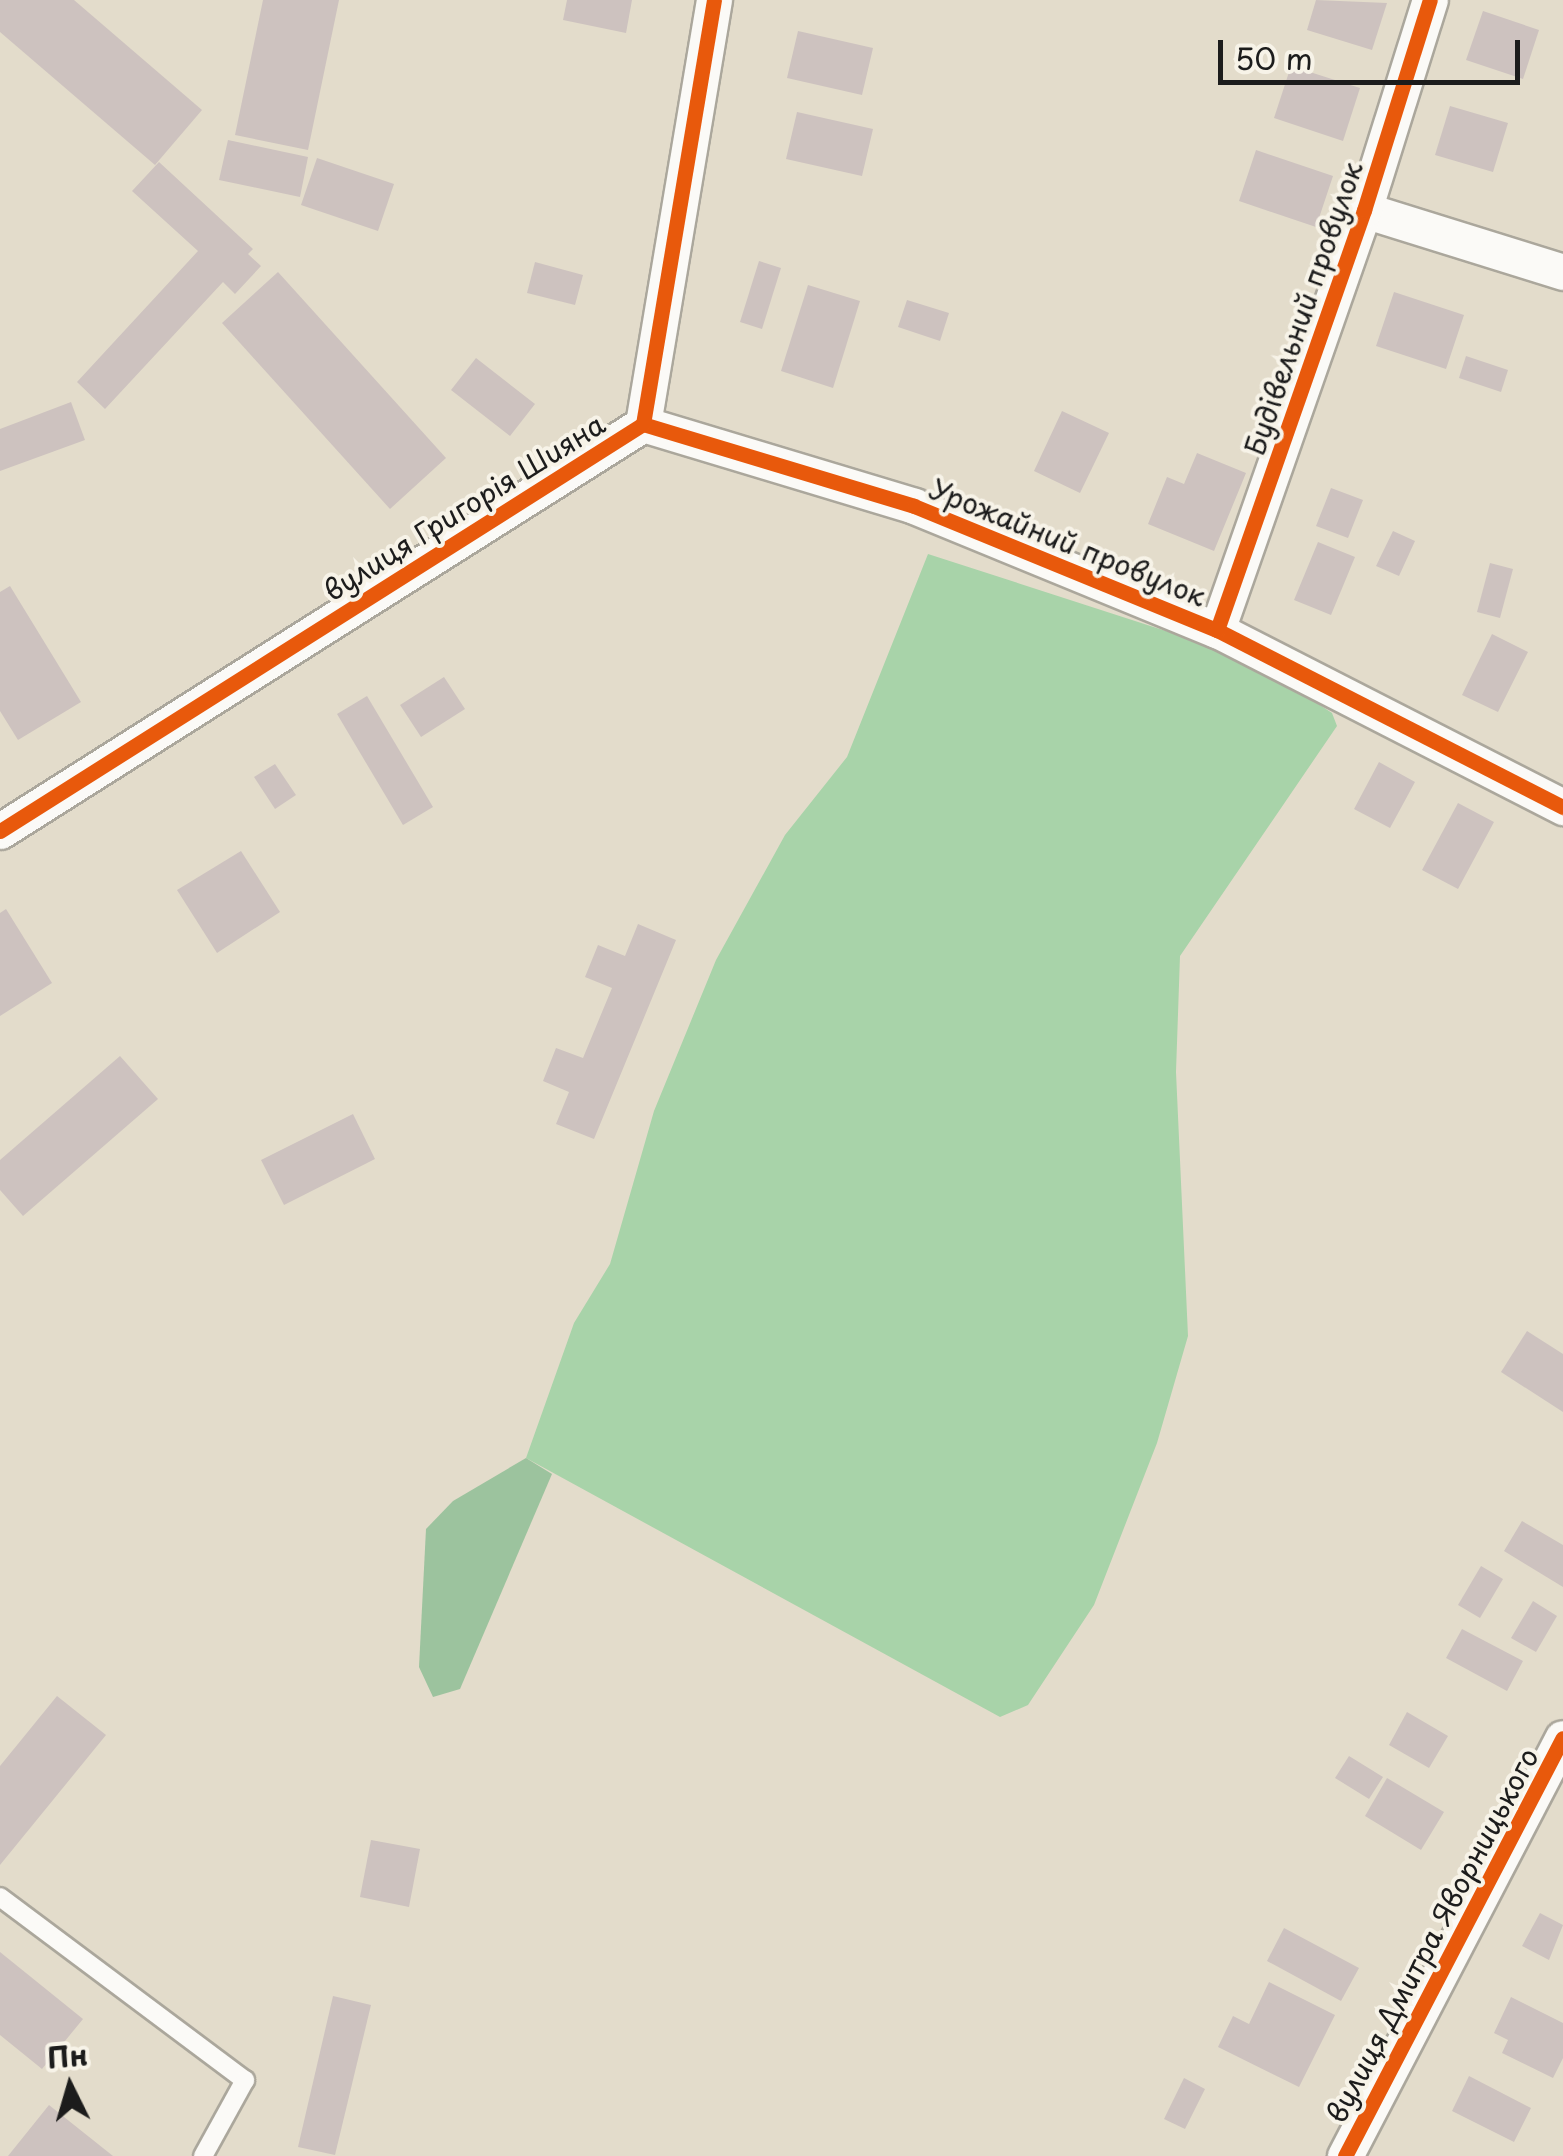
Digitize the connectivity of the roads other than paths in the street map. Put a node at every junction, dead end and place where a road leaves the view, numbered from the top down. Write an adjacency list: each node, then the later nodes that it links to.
1 (714, 0): 5 (street, вулиця Григорія Шияна)
2 (1430, 0): 3 (street, Будівельний провулок)
3 (1364, 210): 4 (street); 6 (street, Будівельний провулок)
4 (1563, 272)
5 (643, 424): 6 (street, Урожайний провулок); 8 (street, вулиця Григорія Шияна)
6 (1217, 630): 7 (street, Урожайний провулок)
7 (1563, 807)
8 (0, 831)
9 (1563, 1738): 12 (street, вулиця Дмитра Яворницького)
10 (0, 1897): 11 (lane)
11 (203, 2156)
12 (1345, 2156)

